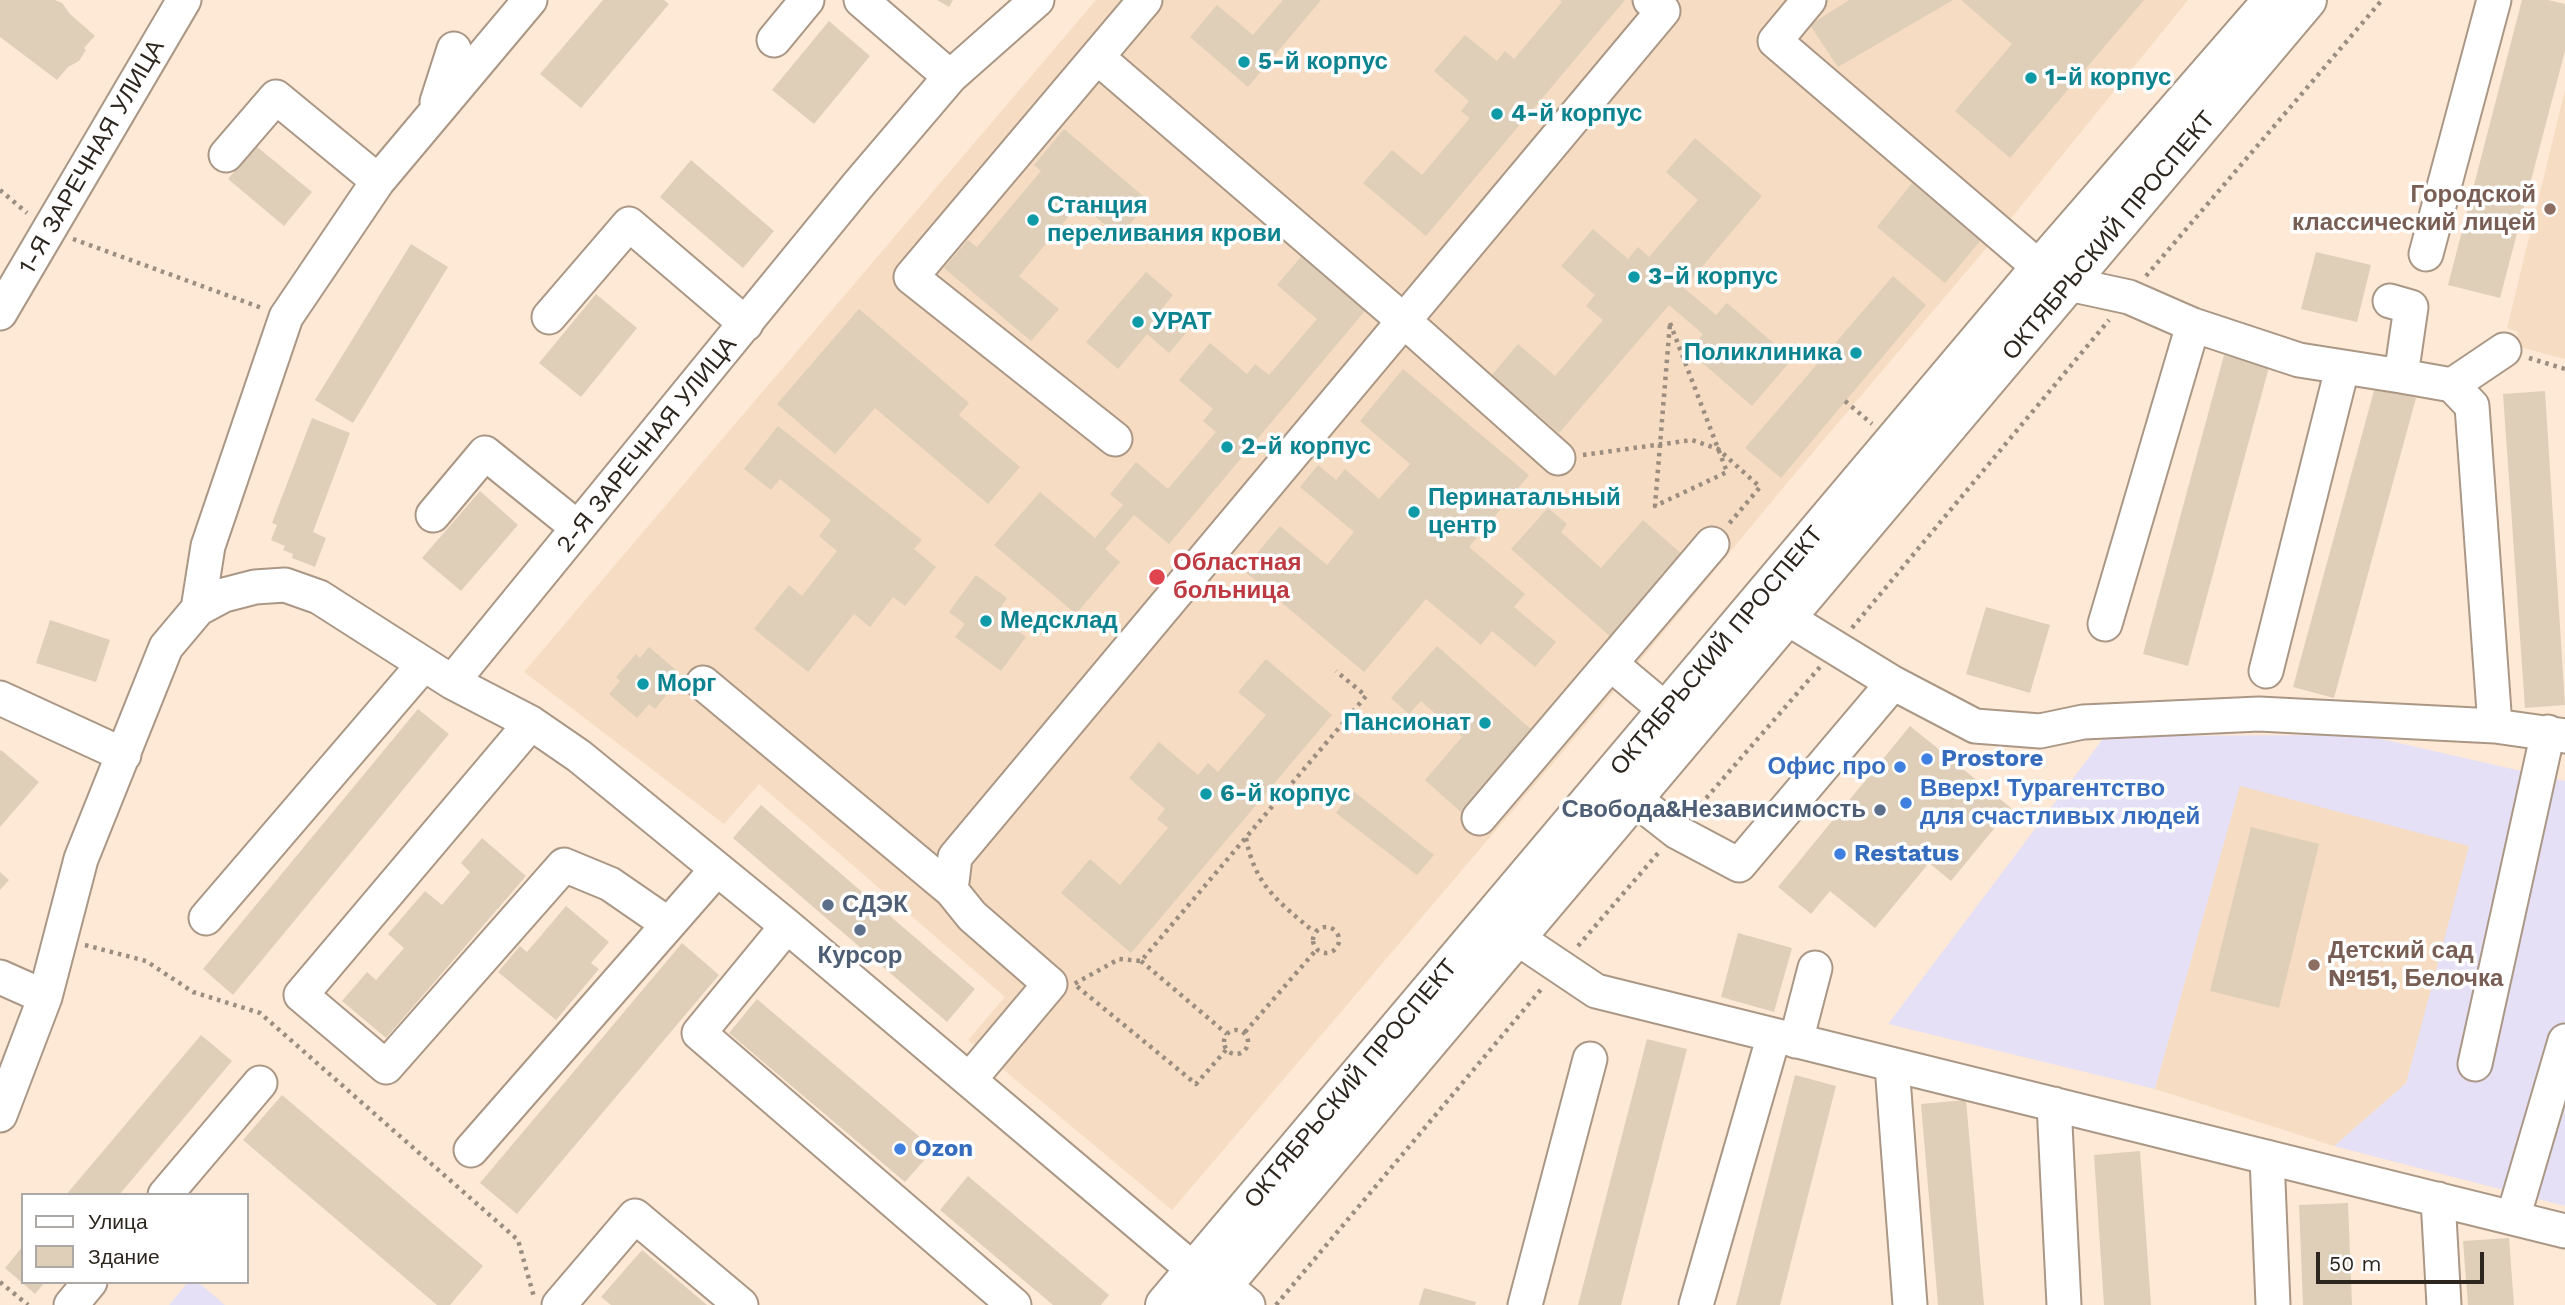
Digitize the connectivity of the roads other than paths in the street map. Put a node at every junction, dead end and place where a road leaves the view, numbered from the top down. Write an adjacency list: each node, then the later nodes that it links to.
1 (184, 0): 22 (street, 1-Я ЗАРЕЧНАЯ УЛИЦА)
2 (530, 0): 16 (street)
3 (807, 0): 12 (street)
4 (861, 0): 15 (street)
5 (1037, 0): 15 (street, 2-Я ЗАРЕЧНАЯ УЛИЦА)
6 (1145, 0): 14 (street)
7 (1650, 0): 24 (street)
8 (1809, 0): 20 (street)
9 (2273, 0): 20 (main road, ОКТЯБРЬСКИЙ ПРОСПЕКТ)
10 (2307, 0): 20 (main road, ОКТЯБРЬСКИЙ ПРОСПЕКТ)
11 (2494, 0): 19 (street)
12 (774, 40)
13 (454, 49): 16 (street)
14 (1097, 57): 24 (street); 31 (street)
15 (950, 77): 25 (street, 2-Я ЗАРЕЧНАЯ УЛИЦА)
16 (432, 117): 18 (street)
17 (226, 155): 18 (street)
18 (378, 181): 36 (street)
19 (2426, 254)
20 (2054, 276): 26 (street); 37 (main road, ОКТЯБРЬСКИЙ ПРОСПЕКТ); 46 (main road, ОКТЯБРЬСКИЙ ПРОСПЕКТ)
21 (2390, 302): 29 (street)
22 (0, 313)
23 (549, 317): 25 (street)
24 (1403, 320): 32 (street); 54 (street)
25 (746, 324): 34 (street, 2-Я ЗАРЕЧНАЯ УЛИЦА)
26 (2193, 325): 28 (street); 38 (street)
27 (2504, 350): 30 (street)
28 (2342, 369): 29 (street); 41 (street)
29 (2401, 376): 30 (street)
30 (2452, 385): 48 (street)
31 (1115, 439)
32 (1558, 458)
33 (433, 514): 34 (street)
34 (578, 528): 42 (street, 2-Я ЗАРЕЧНАЯ УЛИЦА)
35 (1712, 544): 40 (street)
36 (198, 609): 39 (street); 50 (street)
37 (1787, 618): 44 (street); 51 (main road, ОКТЯБРЬСКИЙ ПРОСПЕКТ)
38 (2105, 624)
39 (424, 664): 42 (street); 55 (street)
40 (1611, 664): 46 (street); 52 (street)
41 (2266, 671)
42 (452, 682): 47 (street)
43 (703, 683): 54 (street)
44 (1894, 683): 48 (street); 51 (street)
45 (0, 698): 50 (street)
46 (1667, 710): 78 (main road, ОКТЯБРЬСКИЙ ПРОСПЕКТ)
47 (531, 723): 53 (street); 56 (street)
48 (2495, 726): 49 (street)
49 (2556, 734): 65 (street)
50 (124, 755): 61 (street)
51 (1635, 799): 58 (main road, ОКТЯБРЬСКИЙ ПРОСПЕКТ)
52 (1479, 818)
53 (717, 869): 56 (street); 57 (street)
54 (951, 890): 67 (street)
55 (206, 918)
56 (668, 924): 71 (street)
57 (787, 926): 67 (street); 82 (street)
58 (1517, 939): 62 (street); 78 (main road, ОКТЯБРЬСКИЙ ПРОСПЕКТ)
59 (1815, 968): 62 (street)
60 (0, 977): 61 (street)
61 (45, 997): 70 (street)
62 (1785, 1038): 66 (street); 85 (street)
63 (2565, 1041): 75 (street)
64 (1590, 1059): 84 (street)
65 (2475, 1064)
66 (1892, 1065): 69 (street); 86 (street)
67 (970, 1079): 78 (street)
68 (260, 1083): 73 (street)
69 (2054, 1104): 72 (street); 87 (street)
70 (0, 1115)
71 (471, 1150)
72 (2267, 1157): 74 (street); 88 (street)
73 (167, 1193)
74 (2438, 1199): 75 (street); 89 (street)
75 (2513, 1218): 76 (street)
76 (2565, 1231)
77 (88, 1284): 79 (street)
78 (1218, 1291): 83 (main road, ОКТЯБРЬСКИЙ ПРОСПЕКТ)
79 (71, 1305)
80 (559, 1305): 81 (street)
81 (741, 1305)
82 (1014, 1305)
83 (1165, 1305)
84 (1524, 1305)
85 (1696, 1305)
86 (1910, 1305)
87 (2064, 1305)
88 (2273, 1305)
89 (2444, 1305)

